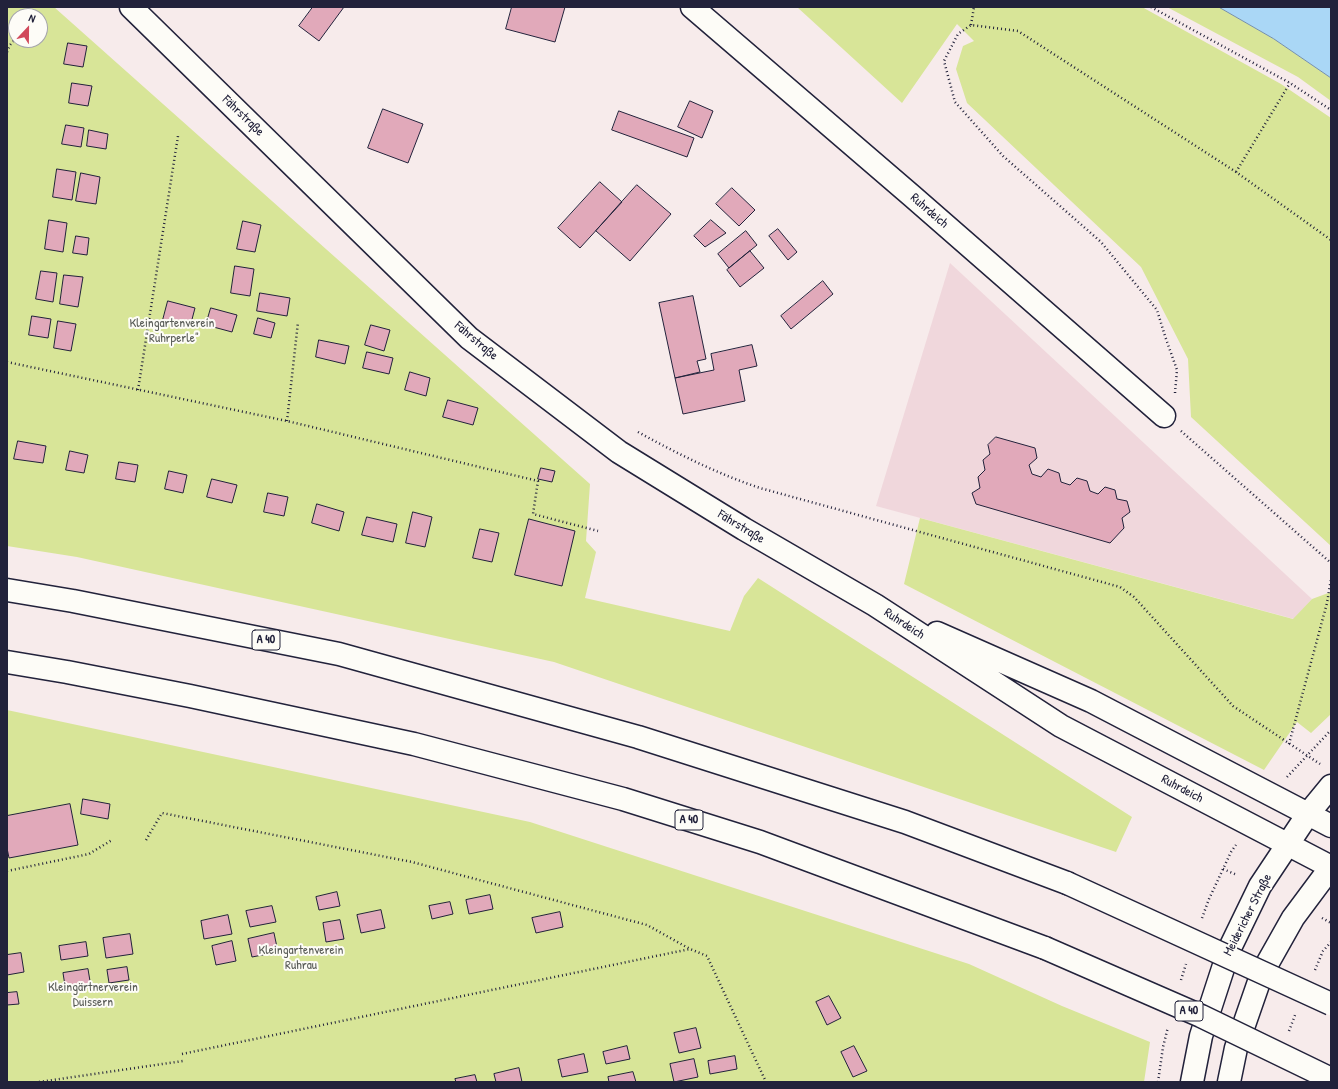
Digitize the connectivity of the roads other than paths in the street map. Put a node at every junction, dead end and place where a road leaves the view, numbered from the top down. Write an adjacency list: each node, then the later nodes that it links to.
1 (131, 7): 5 (main road, Fährstraße)
2 (692, 7): 3 (main road, Ruhrdeich)
3 (1164, 416)
4 (7, 590): 12 (main road, A 40, bridge)
5 (875, 605): 8 (main road, Ruhrdeich); 10 (main road, Ruhrdeich)
6 (7, 662): 13 (main road, A 40, bridge)
7 (1331, 786): 8 (main road, Meidericher Straße)
8 (1308, 814): 9 (main road, Ruhrdeich); 10 (main road, Meidericher Straße)
9 (1331, 826)
10 (1287, 844): 11 (main road, Ruhrdeich); 14 (main road, Meidericher Straße)
11 (1331, 867): 15 (main road)
12 (1331, 1004)
13 (1331, 1079)
14 (1192, 1082)
15 (1229, 1082)

